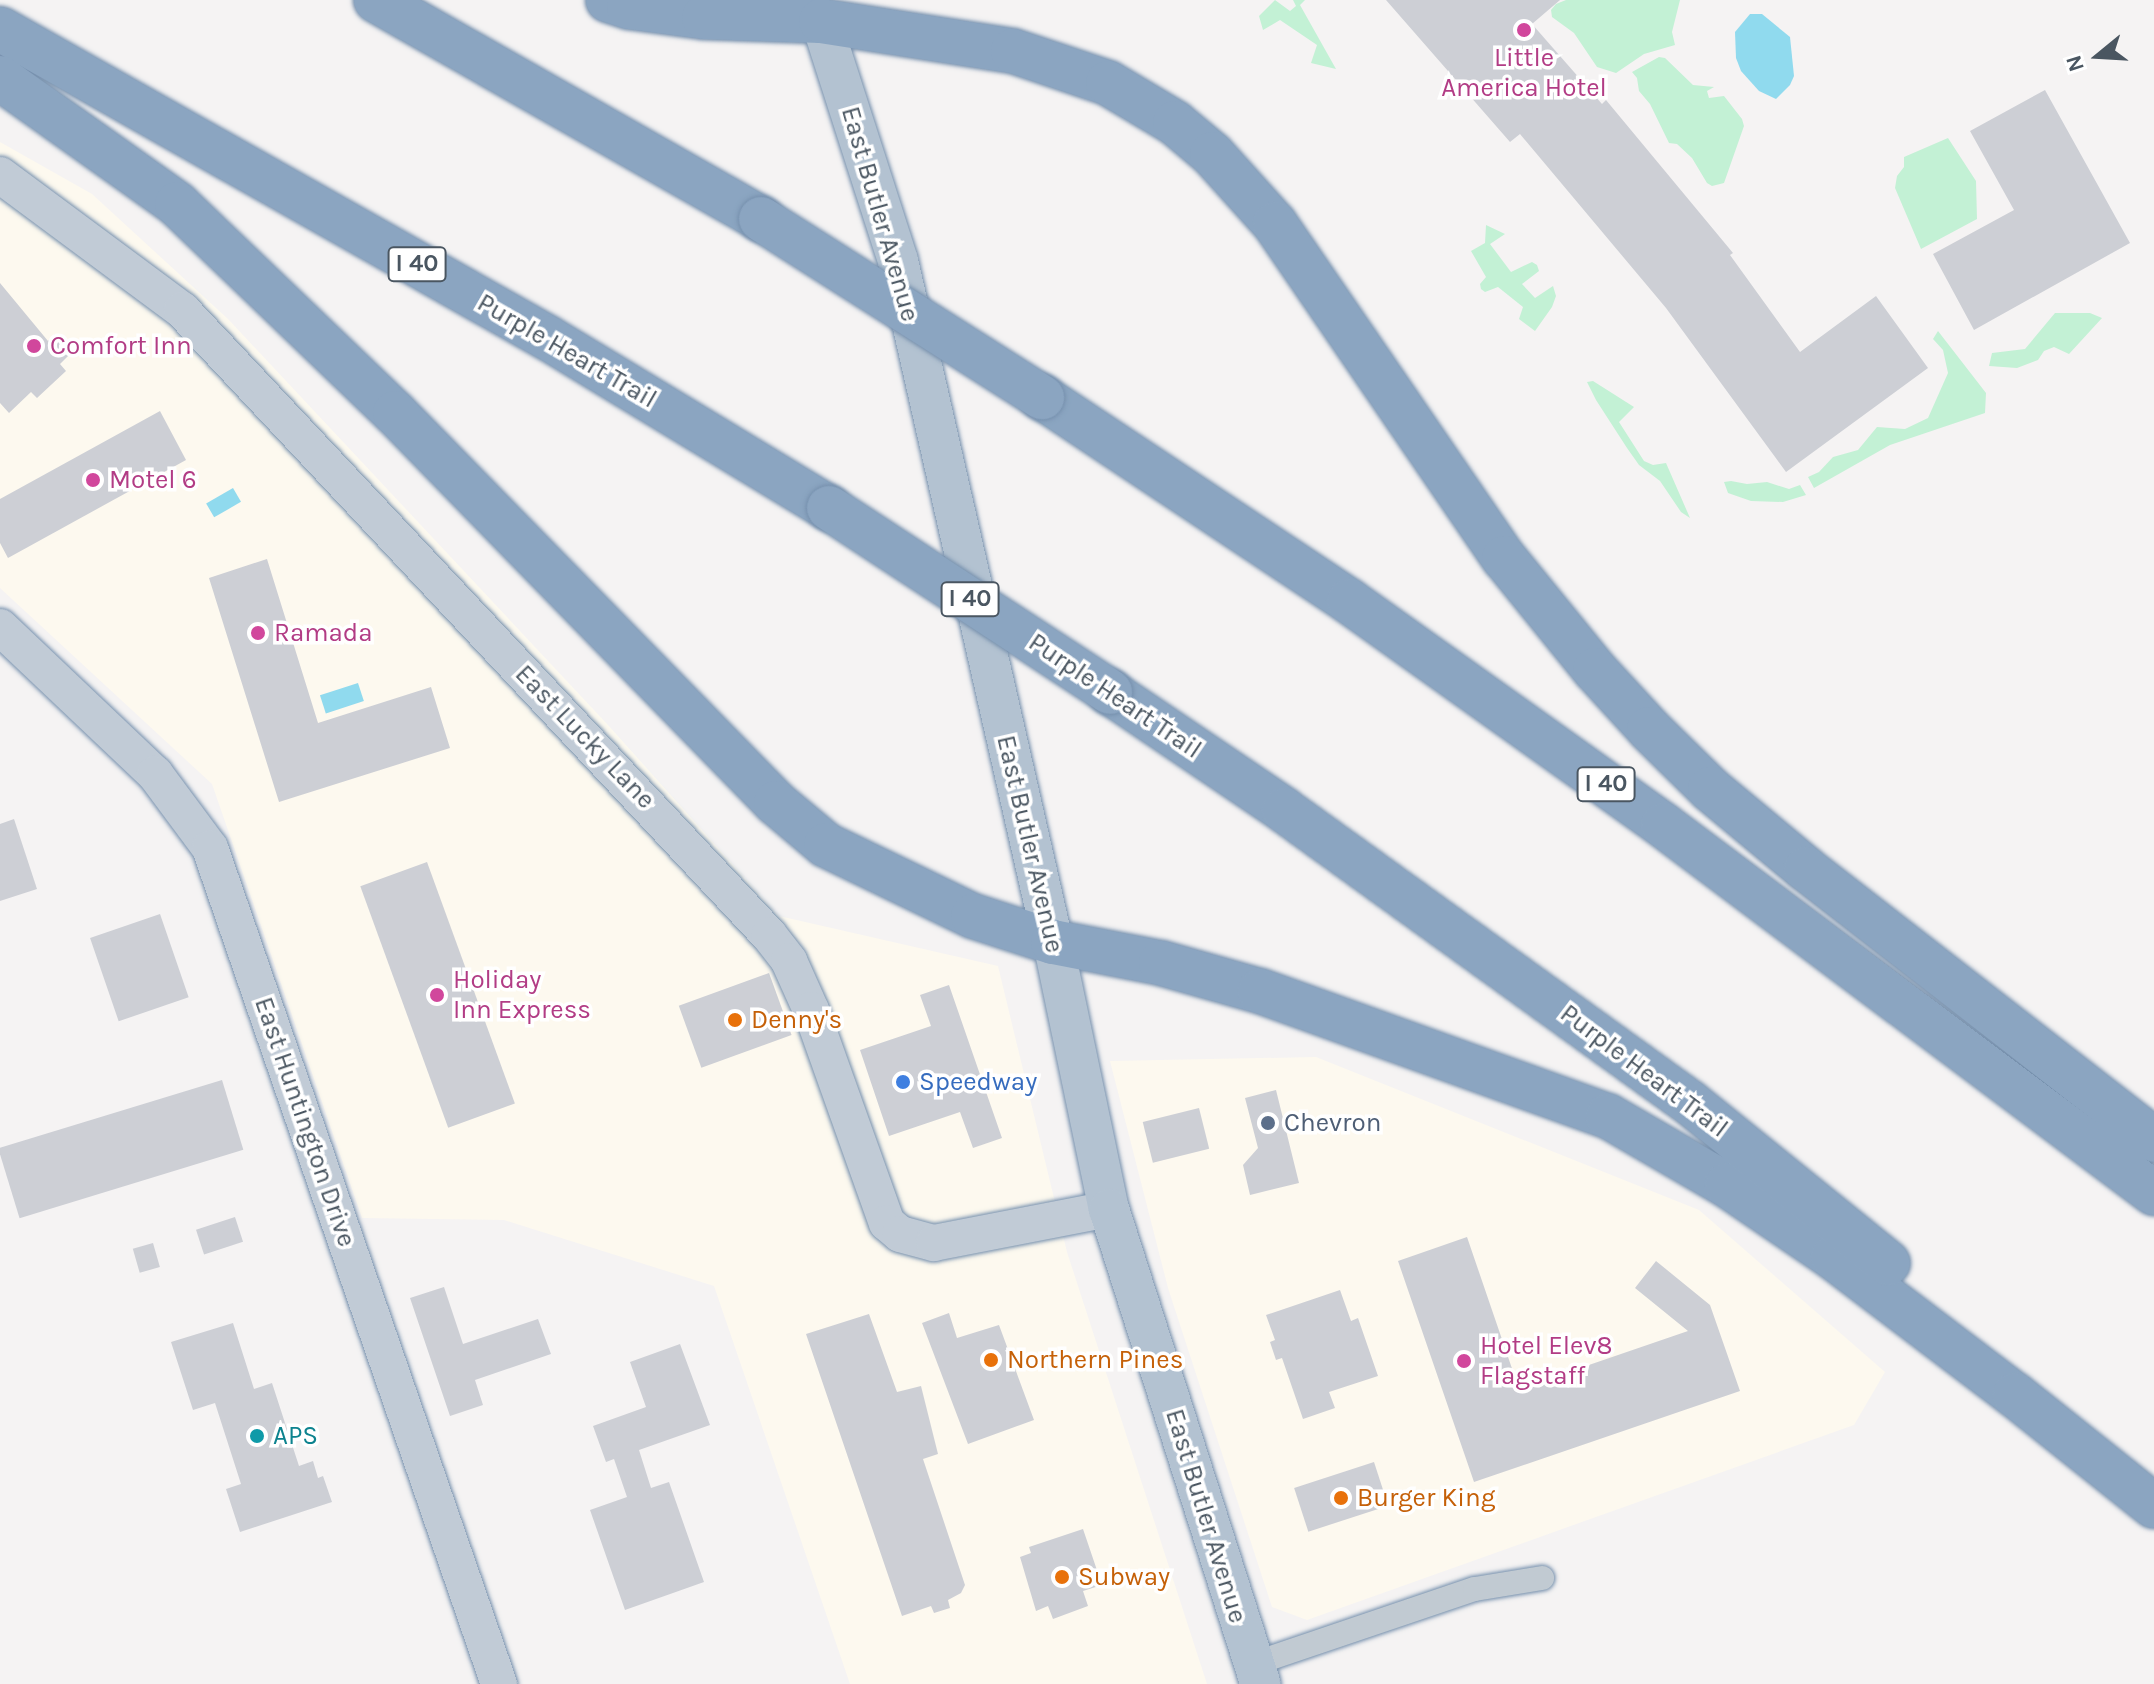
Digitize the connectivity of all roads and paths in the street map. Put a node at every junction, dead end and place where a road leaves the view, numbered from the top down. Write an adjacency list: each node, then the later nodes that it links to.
1 (376, 0): 10 (highway, I 40, bridge)
2 (608, 0): 3 (highway)
3 (816, 10): 8 (main road, East Butler Avenue); 9 (highway)
4 (0, 29): 12 (highway, Purple Heart Trail / I 40, bridge)
5 (0, 78): 8 (highway)
6 (0, 175): 11 (street, East Lucky Lane)
7 (0, 627): 16 (street, East Huntington Drive)
8 (1053, 942): 11 (main road, East Butler Avenue); 13 (highway)
9 (2154, 1140)
10 (2154, 1193)
11 (1109, 1209): 15 (main road, East Butler Avenue)
12 (2154, 1477)
13 (2154, 1506)
14 (1542, 1578): 15 (street)
15 (1257, 1674)
16 (499, 1684)

